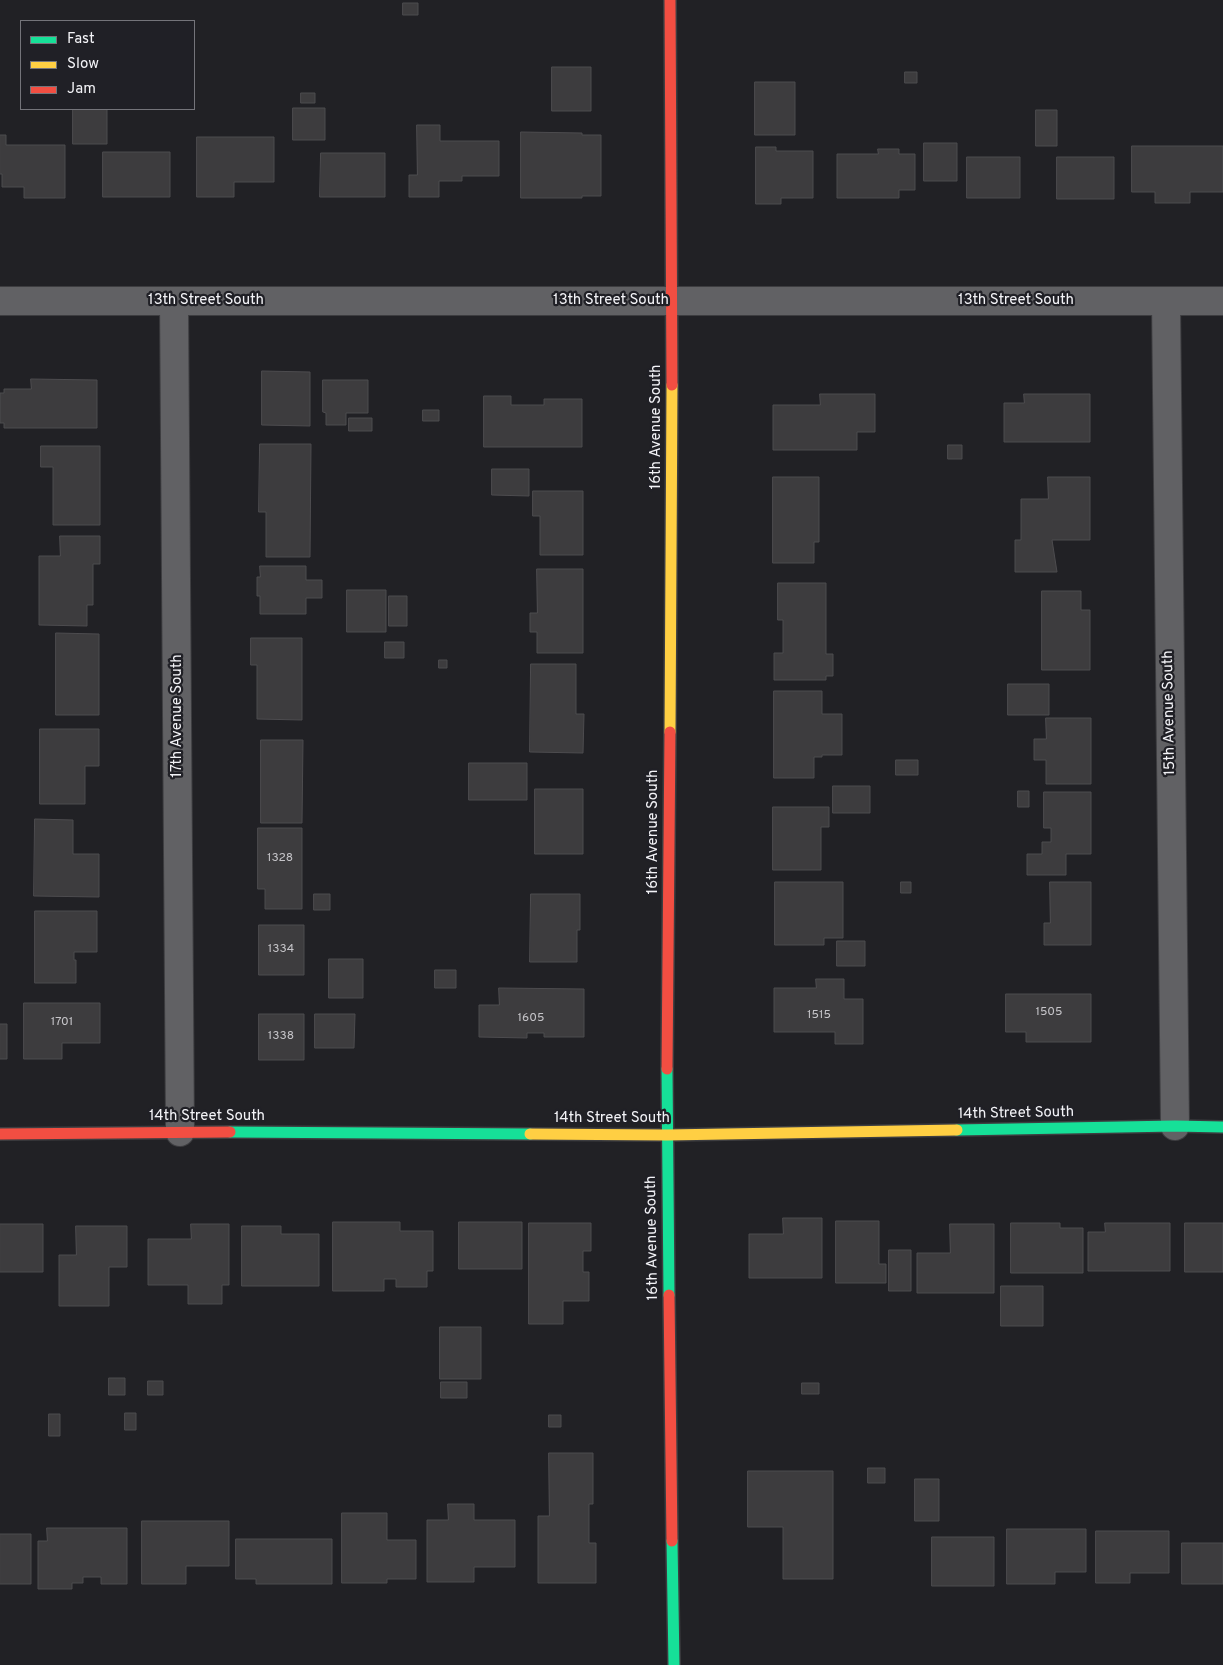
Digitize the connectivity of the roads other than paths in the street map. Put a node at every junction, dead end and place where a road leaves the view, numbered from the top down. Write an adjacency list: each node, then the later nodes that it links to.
1 (670, 0): 4 (street, 16th Avenue South)
2 (0, 300): 3 (street, 13th Street South)
3 (174, 301): 4 (street, 13th Street South); 9 (street, 17th Avenue South)
4 (673, 301): 5 (street, 13th Street South); 11 (street, 16th Avenue South)
5 (1166, 301): 6 (street, 13th Street South); 7 (street, 15th Avenue South)
6 (1223, 301)
7 (1175, 1126): 8 (street, 14th Street South); 11 (street, 14th Street South)
8 (1223, 1126)
9 (180, 1132): 10 (street, 14th Street South); 11 (street, 14th Street South)
10 (0, 1134)
11 (667, 1135): 12 (street, 16th Avenue South)
12 (674, 1665)

